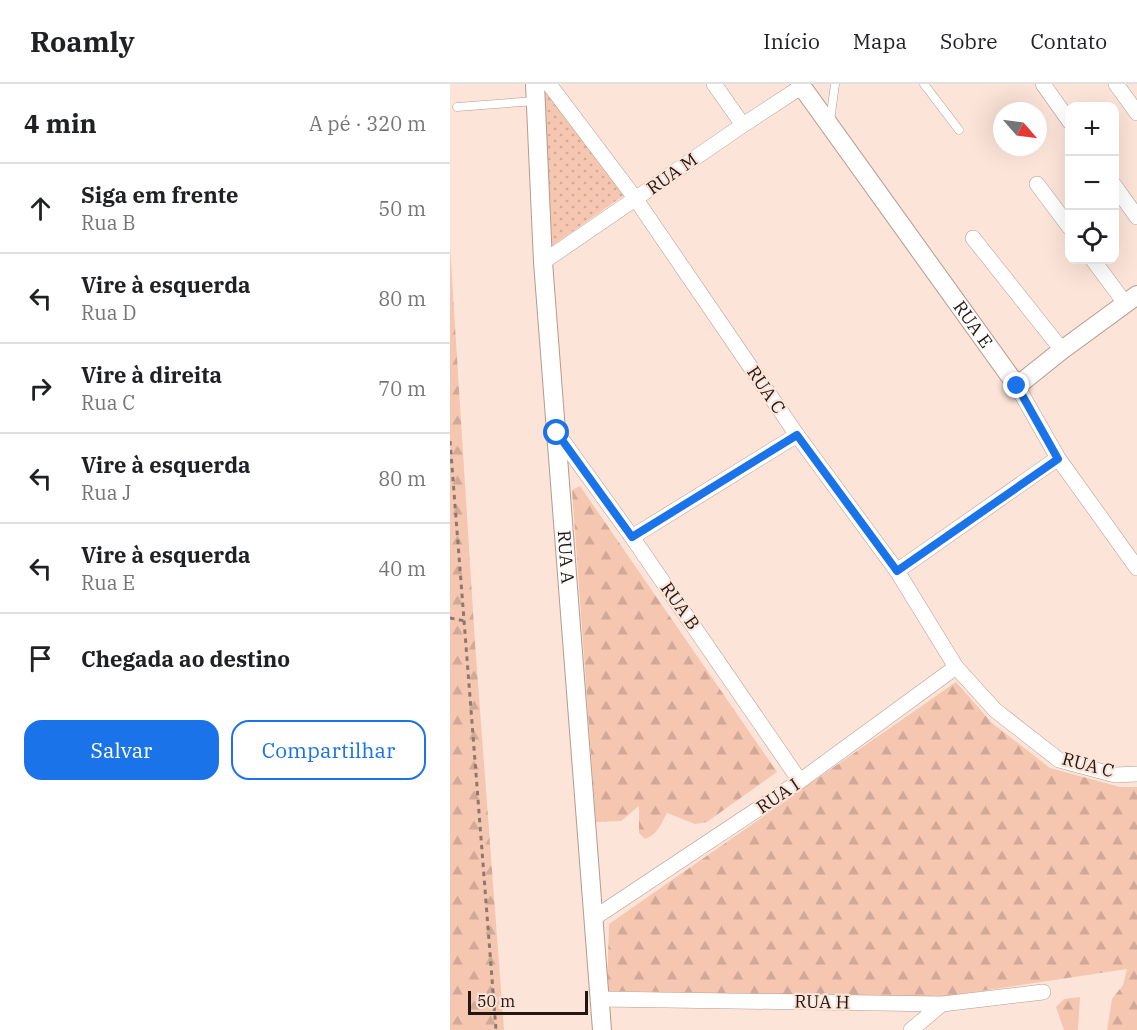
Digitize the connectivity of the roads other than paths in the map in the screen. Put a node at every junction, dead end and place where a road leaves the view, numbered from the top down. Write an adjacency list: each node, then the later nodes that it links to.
1 (549, 84): 17 (street, RUA C)
2 (714, 84): 12 (street)
3 (835, 84): 13 (lane)
4 (924, 84): 14 (lane)
5 (1043, 84): 11 (street)
6 (1116, 84): 10 (street)
7 (801, 85): 12 (street, RUA M); 13 (street, RUA E)
8 (536, 92): 9 (lane); 21 (street, RUA A)
9 (457, 107)
10 (1137, 113)
11 (1065, 115)
12 (743, 125): 17 (street, RUA M)
13 (829, 125): 25 (street, RUA E)
14 (959, 130)
15 (1038, 184): 19 (street)
16 (1119, 193): 18 (street)
17 (635, 198): 21 (street, RUA M); 27 (street, RUA C)
18 (1137, 218)
19 (1065, 221)
20 (973, 238): 24 (street)
21 (543, 262): 26 (street, RUA A)
22 (1097, 264): 23 (street)
23 (1131, 299): 24 (street)
24 (1062, 350): 25 (street)
25 (1017, 386): 28 (street, RUA E)
26 (557, 433): 29 (street, RUA B); 35 (street, RUA A)
27 (797, 435): 29 (street); 31 (street, RUA C)
28 (1058, 459): 30 (street, RUA E); 31 (street)
29 (632, 537): 34 (street, RUA B)
30 (1137, 568)
31 (897, 571): 32 (street, RUA C)
32 (956, 668): 33 (street, RUA C); 34 (street, RUA I)
33 (1137, 774)
34 (800, 781): 35 (street, RUA I)
35 (594, 918): 37 (street, RUA A)
36 (1043, 992): 38 (street, RUA H)
37 (600, 999): 38 (street, RUA H); 39 (street, RUA A)
38 (942, 1004): 40 (street)
39 (602, 1030)
40 (911, 1030)

